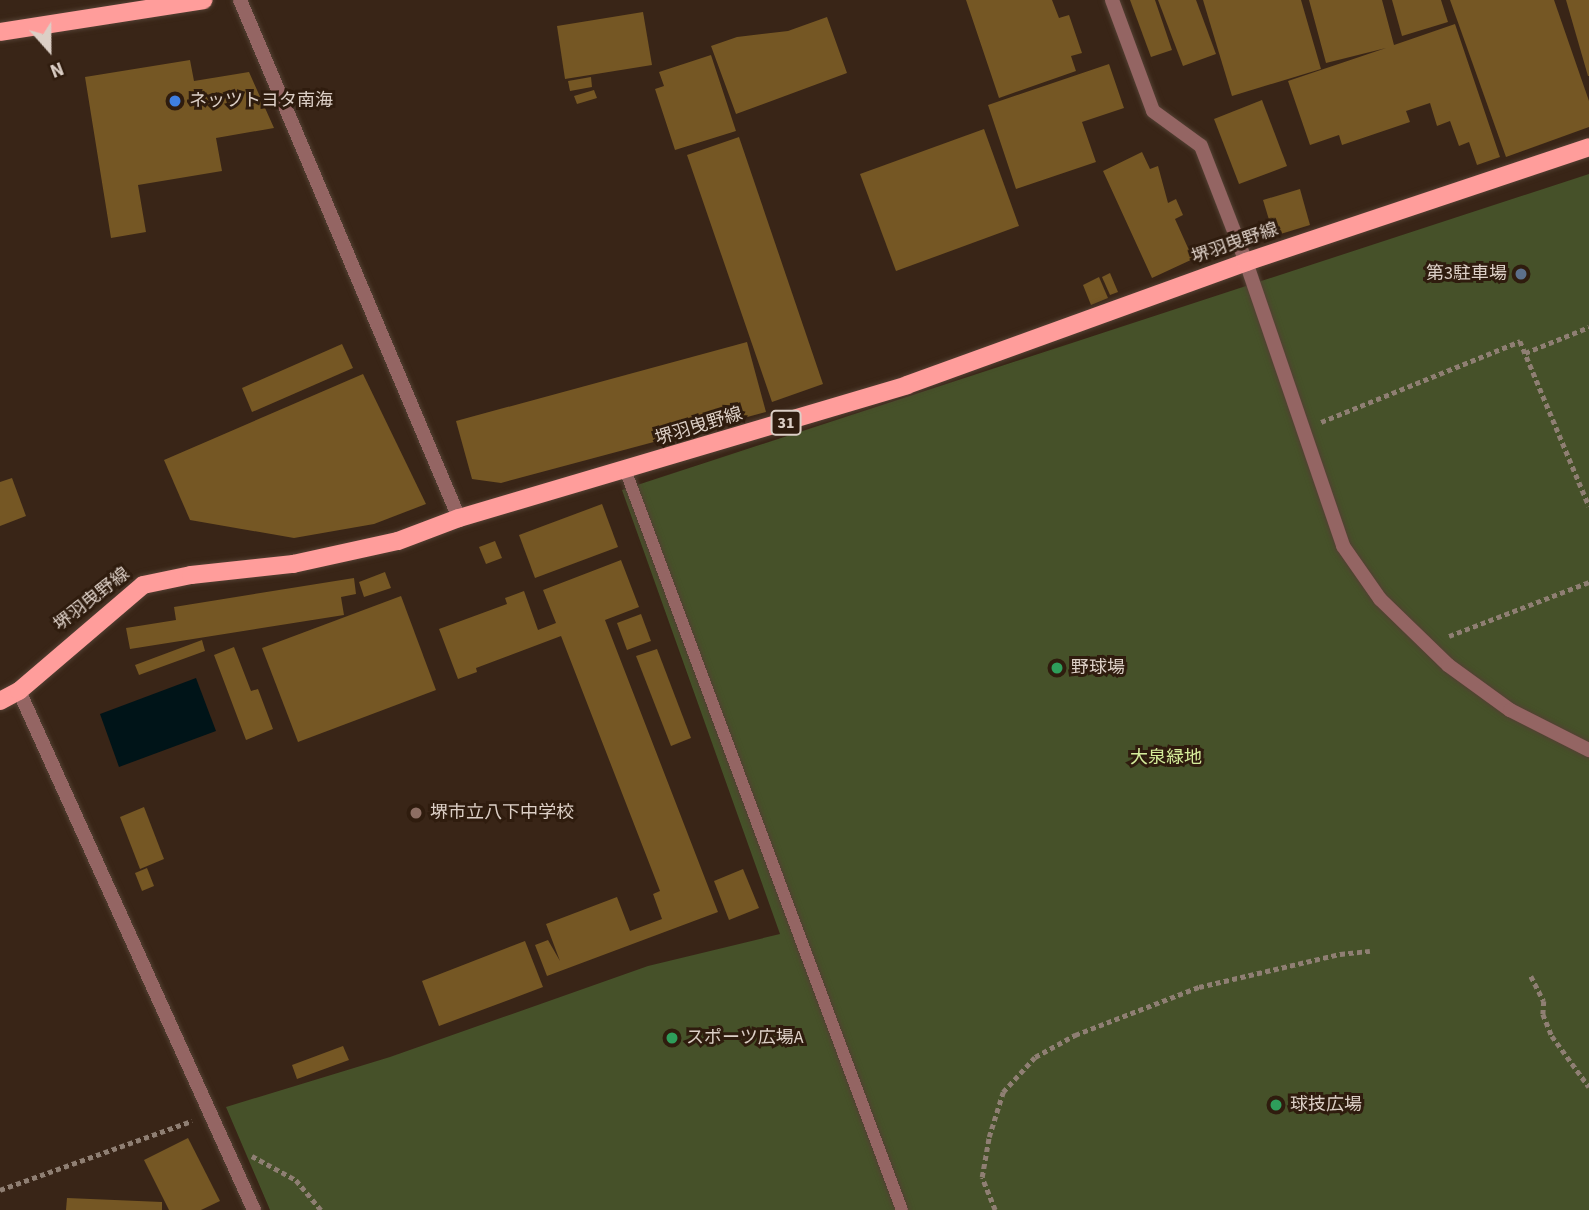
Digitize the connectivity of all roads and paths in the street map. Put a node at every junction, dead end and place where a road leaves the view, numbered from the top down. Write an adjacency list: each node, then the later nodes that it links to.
1 (204, 0): 4 (main road)
2 (240, 0): 12 (street)
3 (1112, 0): 6 (street)
4 (0, 32)
5 (1589, 147): 6 (main road, 堺羽曳野線 / 31)
6 (1246, 262): 9 (street); 10 (main road, 堺羽曳野線 / 31)
7 (1589, 327): 8 (path)
8 (1525, 353): 9 (path); 11 (path)
9 (1304, 428): 14 (street)
10 (626, 472): 12 (main road, 堺羽曳野線 / 31); 26 (lane)
11 (1589, 506)
12 (458, 518): 15 (main road, 堺羽曳野線 / 31)
13 (1589, 582): 14 (path)
14 (1426, 645): 17 (street)
15 (19, 691): 16 (main road, 堺羽曳野線 / 31); 21 (street)
16 (0, 701)
17 (1589, 750)
18 (1370, 951): 27 (path)
19 (1531, 976): 20 (path)
20 (1589, 1087)
21 (209, 1115): 22 (street); 23 (path)
22 (222, 1144): 24 (street); 25 (path)
23 (0, 1190)
24 (254, 1210)
25 (321, 1210)
26 (902, 1210)
27 (995, 1210)

